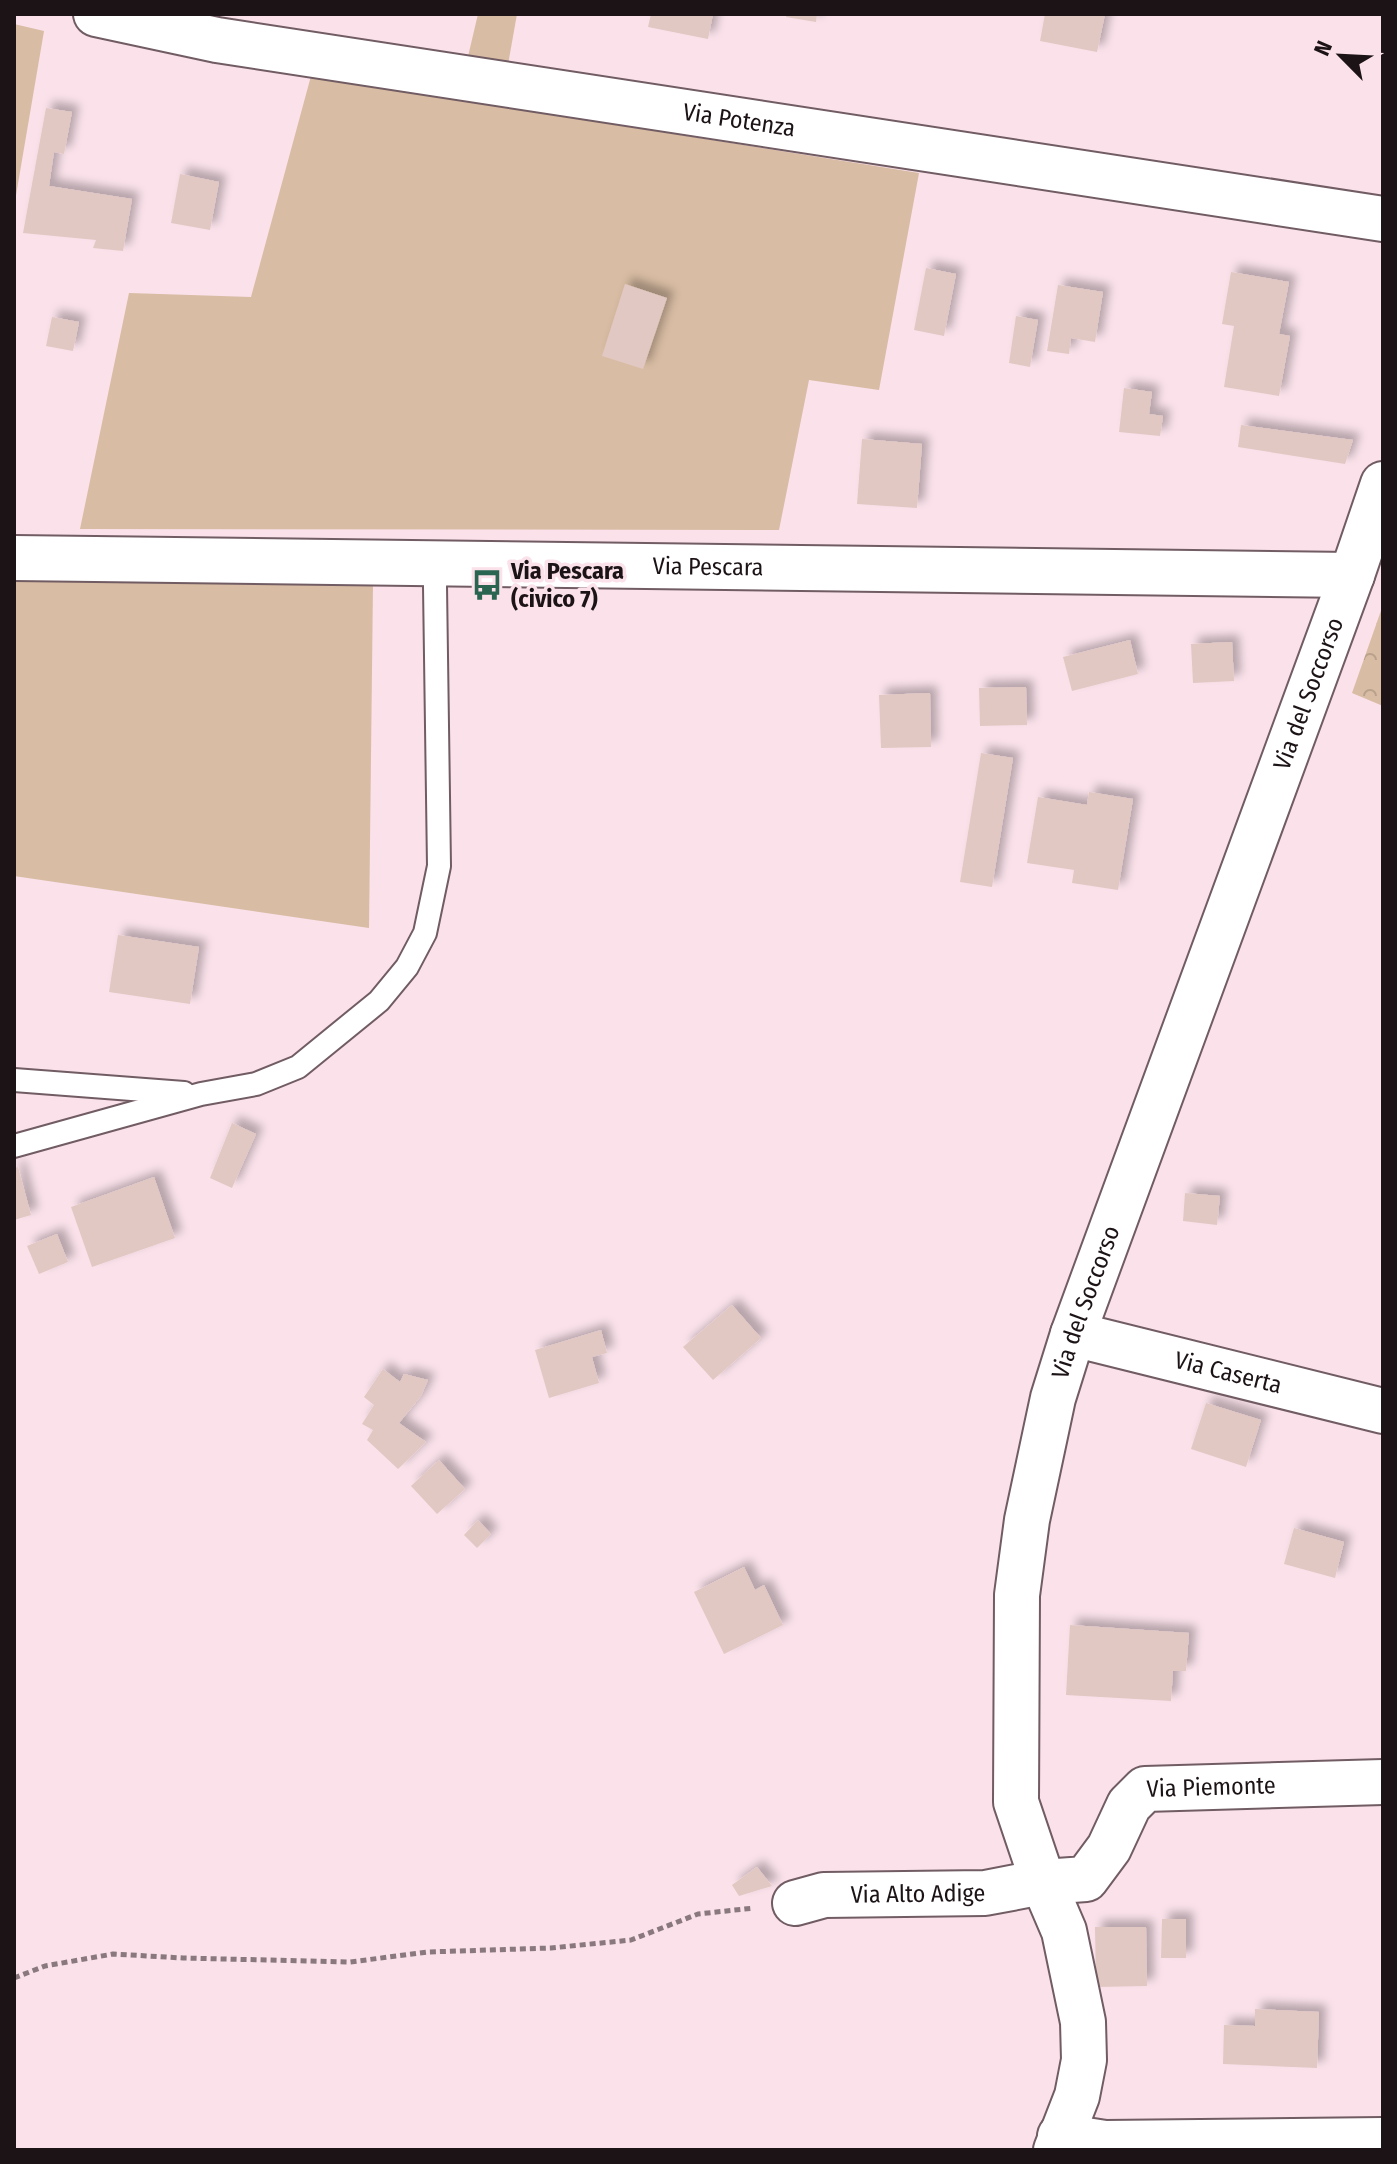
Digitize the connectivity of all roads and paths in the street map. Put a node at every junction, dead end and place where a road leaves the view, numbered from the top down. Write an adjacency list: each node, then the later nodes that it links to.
1 (96, 14): 2 (street, Via Potenza)
2 (1383, 219)
3 (1383, 484): 6 (street, Via del Soccorso)
4 (14, 558): 5 (street, Via Pescara)
5 (438, 564): 6 (street, Via Pescara); 8 (lane)
6 (1352, 575): 10 (street, Via del Soccorso)
7 (14, 1080): 8 (lane)
8 (201, 1094): 9 (lane)
9 (14, 1146)
10 (1073, 1334): 11 (street, Via Caserta); 13 (street, Via del Soccorso)
11 (1383, 1411)
12 (1383, 1782): 13 (street, Via Piemonte)
13 (1043, 1882): 14 (street, Via Alto Adige); 17 (street, Via del Soccorso)
14 (795, 1903): 15 (path)
15 (14, 1978)
16 (1383, 2140): 17 (street)
17 (1058, 2143)

